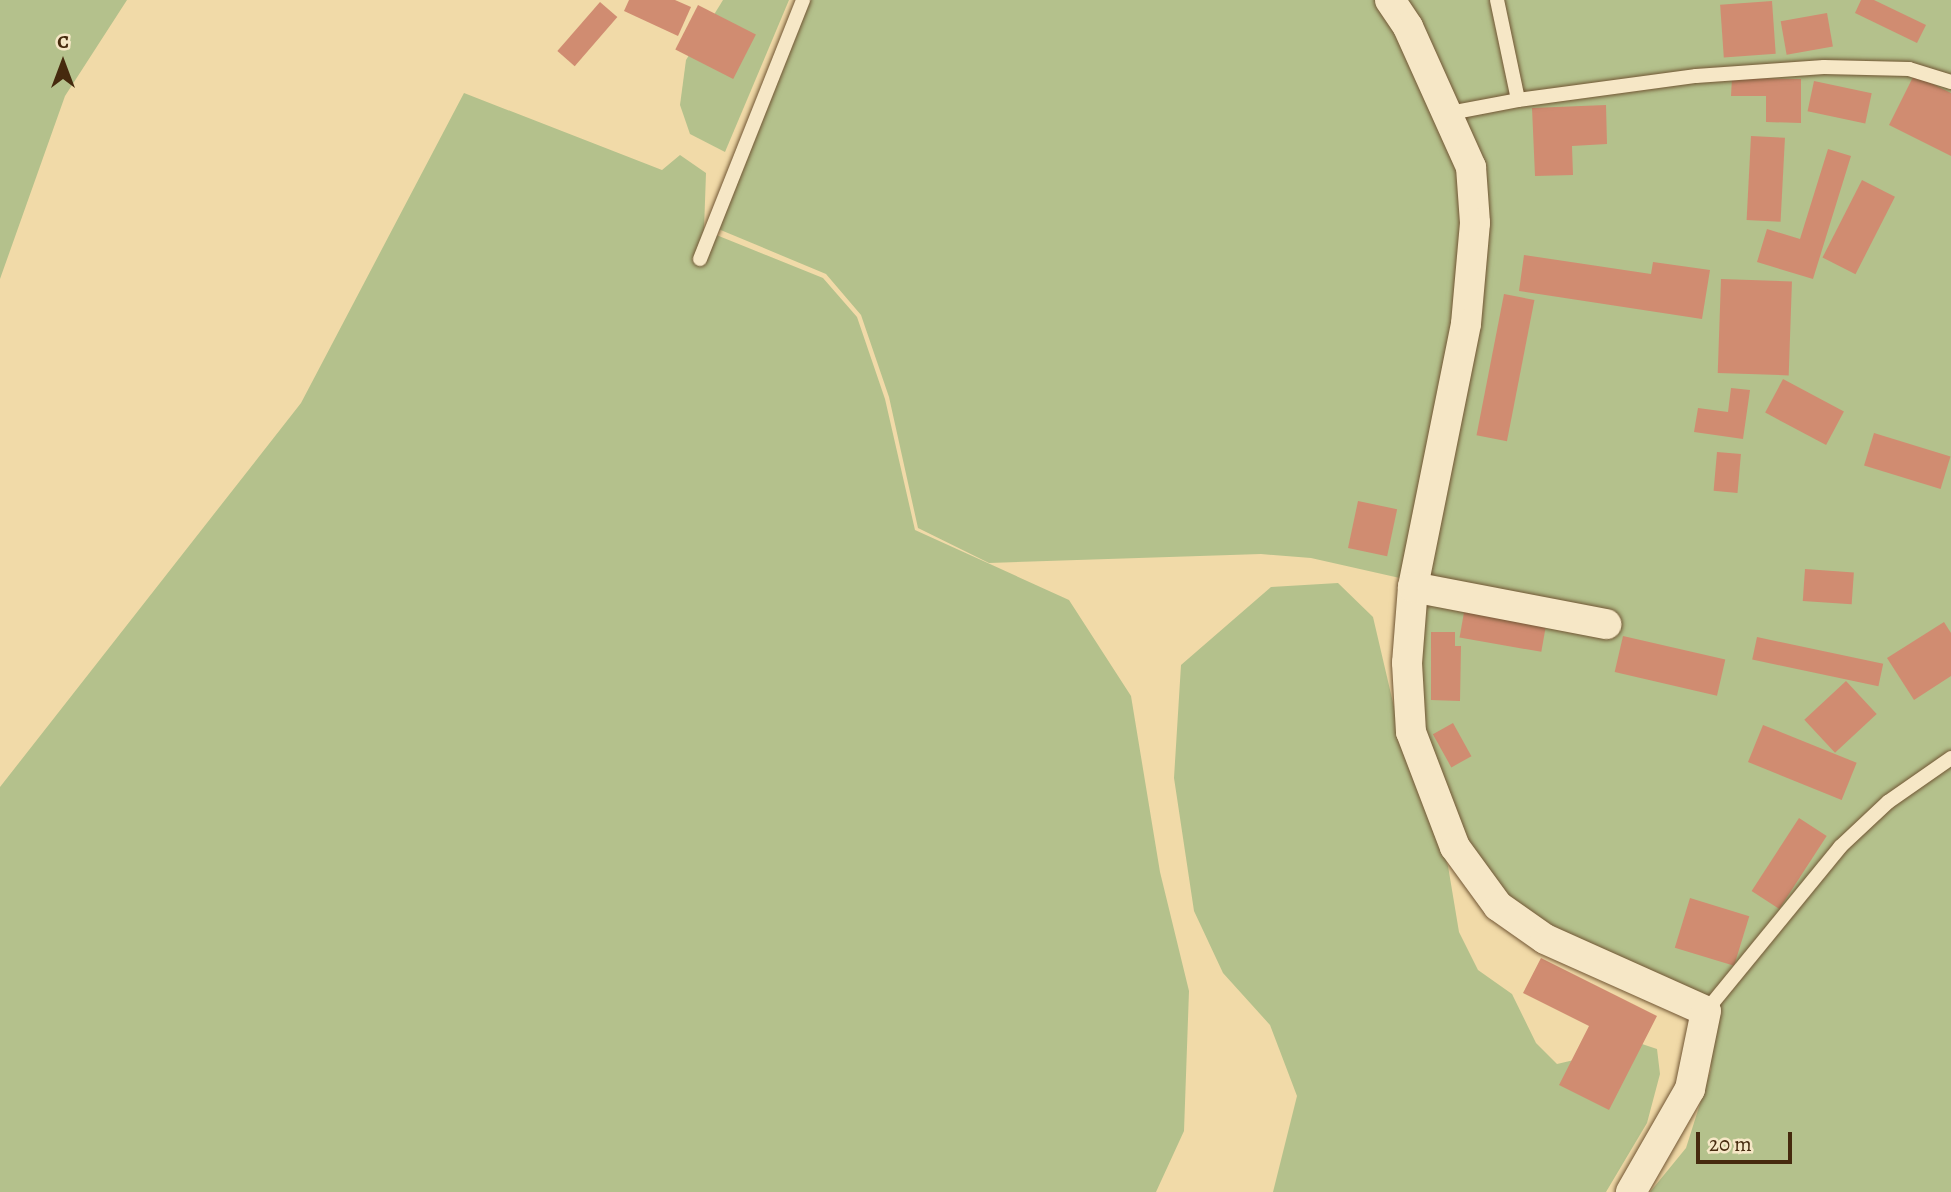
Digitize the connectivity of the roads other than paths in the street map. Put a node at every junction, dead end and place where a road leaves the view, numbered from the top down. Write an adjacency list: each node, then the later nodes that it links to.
1 (803, 0): 7 (lane)
2 (1390, 0): 6 (street)
3 (1497, 0): 5 (lane)
4 (1951, 82): 5 (lane)
5 (1518, 100): 6 (lane)
6 (1450, 113): 8 (street)
7 (700, 258)
8 (1413, 587): 9 (street); 11 (street)
9 (1606, 624)
10 (1951, 758): 11 (lane)
11 (1706, 1011): 12 (street)
12 (1632, 1192)

